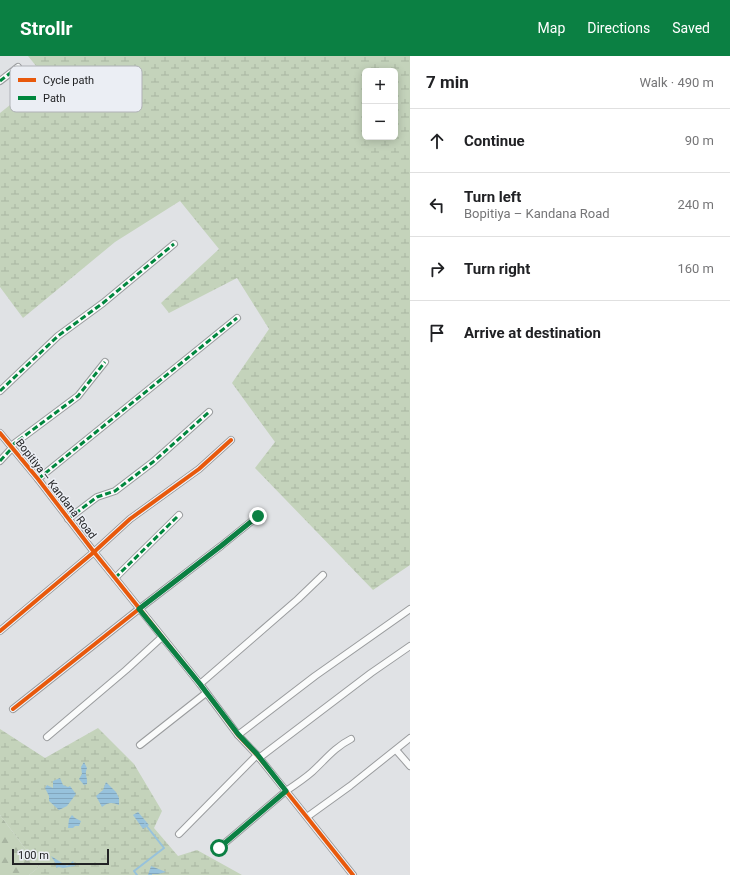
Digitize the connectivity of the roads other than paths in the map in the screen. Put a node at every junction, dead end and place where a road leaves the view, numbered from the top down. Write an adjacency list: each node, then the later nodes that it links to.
1 (10, 73): 2 (street)
2 (0, 81)
3 (174, 244): 6 (street)
4 (237, 318): 12 (street)
5 (105, 362): 10 (street)
6 (0, 391)
7 (209, 412): 15 (street)
8 (0, 433): 10 (street, Bopitiya – Kandana Road)
9 (231, 440): 16 (street)
10 (12, 447): 11 (street); 12 (street, Bopitiya – Kandana Road)
11 (0, 461)
12 (38, 479): 15 (street, Bopitiya – Kandana Road)
13 (178, 515): 18 (street)
14 (258, 516): 19 (street)
15 (68, 519): 16 (street, Bopitiya – Kandana Road)
16 (94, 552): 18 (street, Bopitiya – Kandana Road); 21 (street)
17 (323, 575): 24 (street)
18 (115, 578): 19 (street, Bopitiya – Kandana Road)
19 (139, 609): 22 (street, Bopitiya – Kandana Road); 26 (street)
20 (410, 609): 27 (street)
21 (0, 631)
22 (162, 637): 24 (street, Bopitiya – Kandana Road); 28 (street)
23 (410, 646): 33 (street)
24 (200, 684): 25 (street, Bopitiya – Kandana Road)
25 (206, 692): 27 (street, Bopitiya – Kandana Road); 31 (street)
26 (13, 709)
27 (238, 734): 33 (street, Bopitiya – Kandana Road)
28 (47, 737)
29 (410, 738): 32 (street)
30 (351, 739): 35 (street)
31 (140, 745)
32 (396, 750): 34 (street); 36 (street)
33 (258, 756): 35 (street, Bopitiya – Kandana Road); 37 (street)
34 (410, 766)
35 (286, 791): 36 (street, Bopitiya – Kandana Road); 38 (street)
36 (307, 817): 39 (street, Bopitiya – Kandana Road)
37 (179, 834)
38 (219, 848)
39 (353, 875)

